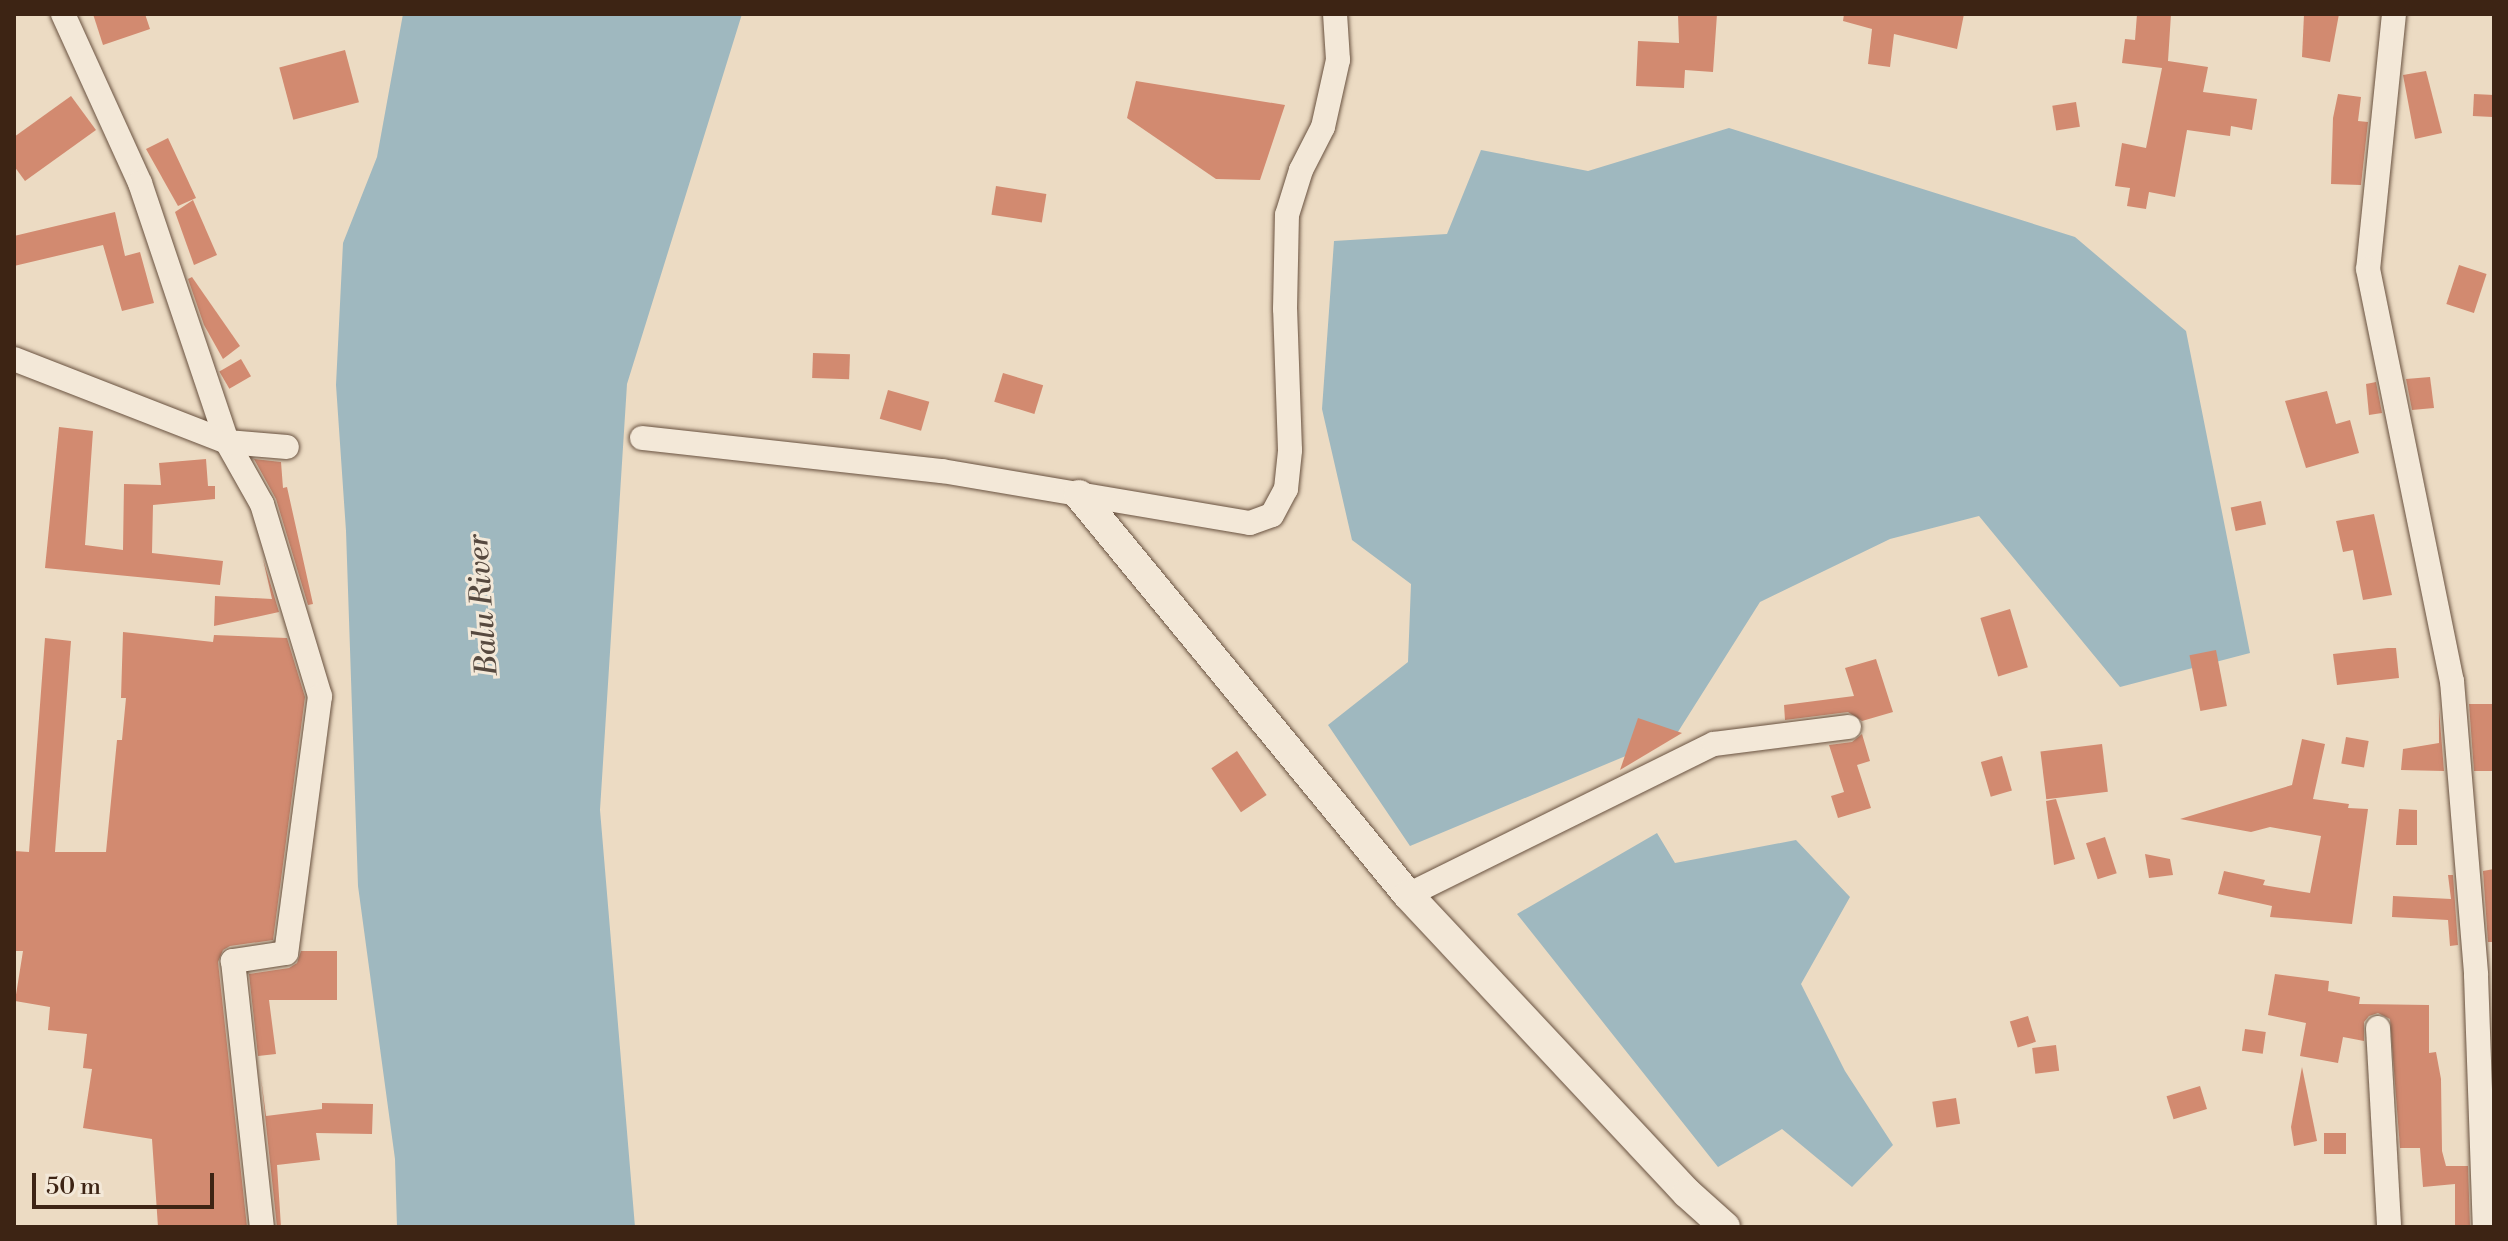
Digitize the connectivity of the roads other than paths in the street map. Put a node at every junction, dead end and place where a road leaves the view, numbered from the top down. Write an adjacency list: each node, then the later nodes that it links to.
1 (63, 14): 6 (street)
2 (1335, 14): 8 (street)
3 (2394, 14): 15 (street)
4 (14, 359): 6 (street)
5 (642, 438): 8 (street)
6 (227, 442): 7 (street); 12 (street)
7 (287, 447)
8 (1079, 495): 10 (street)
9 (1849, 727): 10 (street)
10 (1408, 895): 13 (street)
11 (2378, 1028): 14 (street)
12 (262, 1227)
13 (1725, 1227)
14 (2389, 1227)
15 (2485, 1227)

